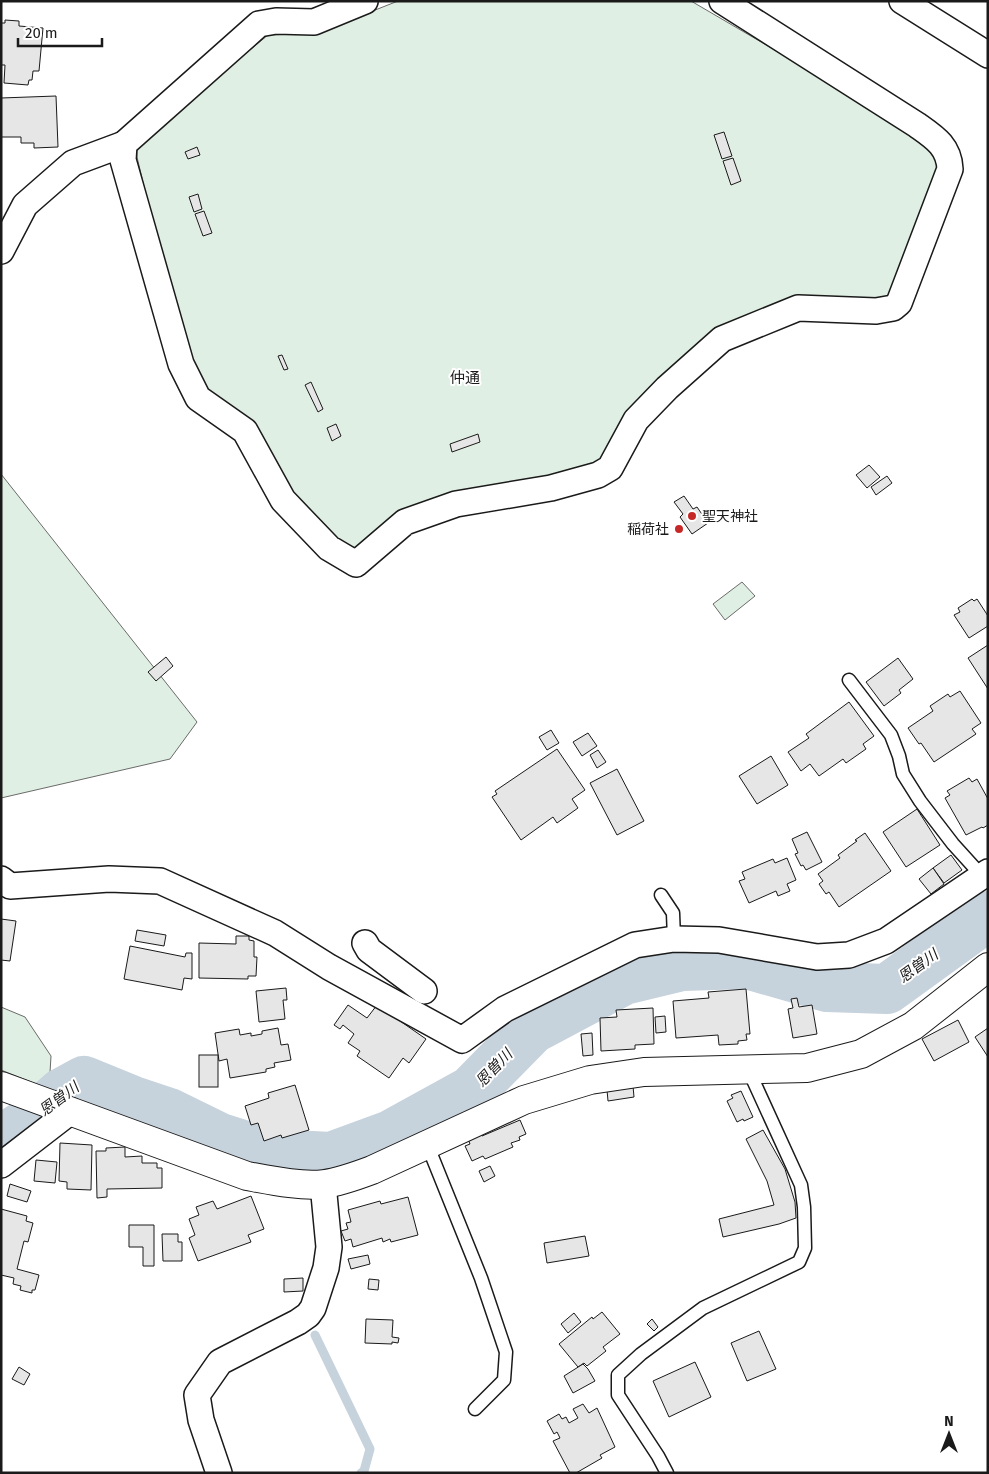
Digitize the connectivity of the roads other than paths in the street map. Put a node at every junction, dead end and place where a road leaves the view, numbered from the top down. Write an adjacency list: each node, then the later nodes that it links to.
1 (365, 1): 5 (street)
2 (722, 1): 5 (street)
3 (902, 1): 4 (street)
4 (988, 55)
5 (124, 144): 6 (street)
6 (1, 252)
7 (849, 680): 8 (lane)
8 (985, 874): 11 (street)
9 (4, 883): 11 (street)
10 (661, 895): 11 (lane)
11 (674, 939)
12 (365, 943): 14 (street)
13 (988, 966): 15 (street)
14 (424, 991)
15 (748, 1069): 18 (street); 23 (lane)
16 (1, 1086): 17 (street)
17 (56, 1106): 19 (street); 20 (street)
18 (427, 1144): 20 (street); 21 (lane)
19 (1, 1164)
20 (323, 1184): 22 (street)
21 (474, 1409)
22 (219, 1473)
23 (667, 1473)

